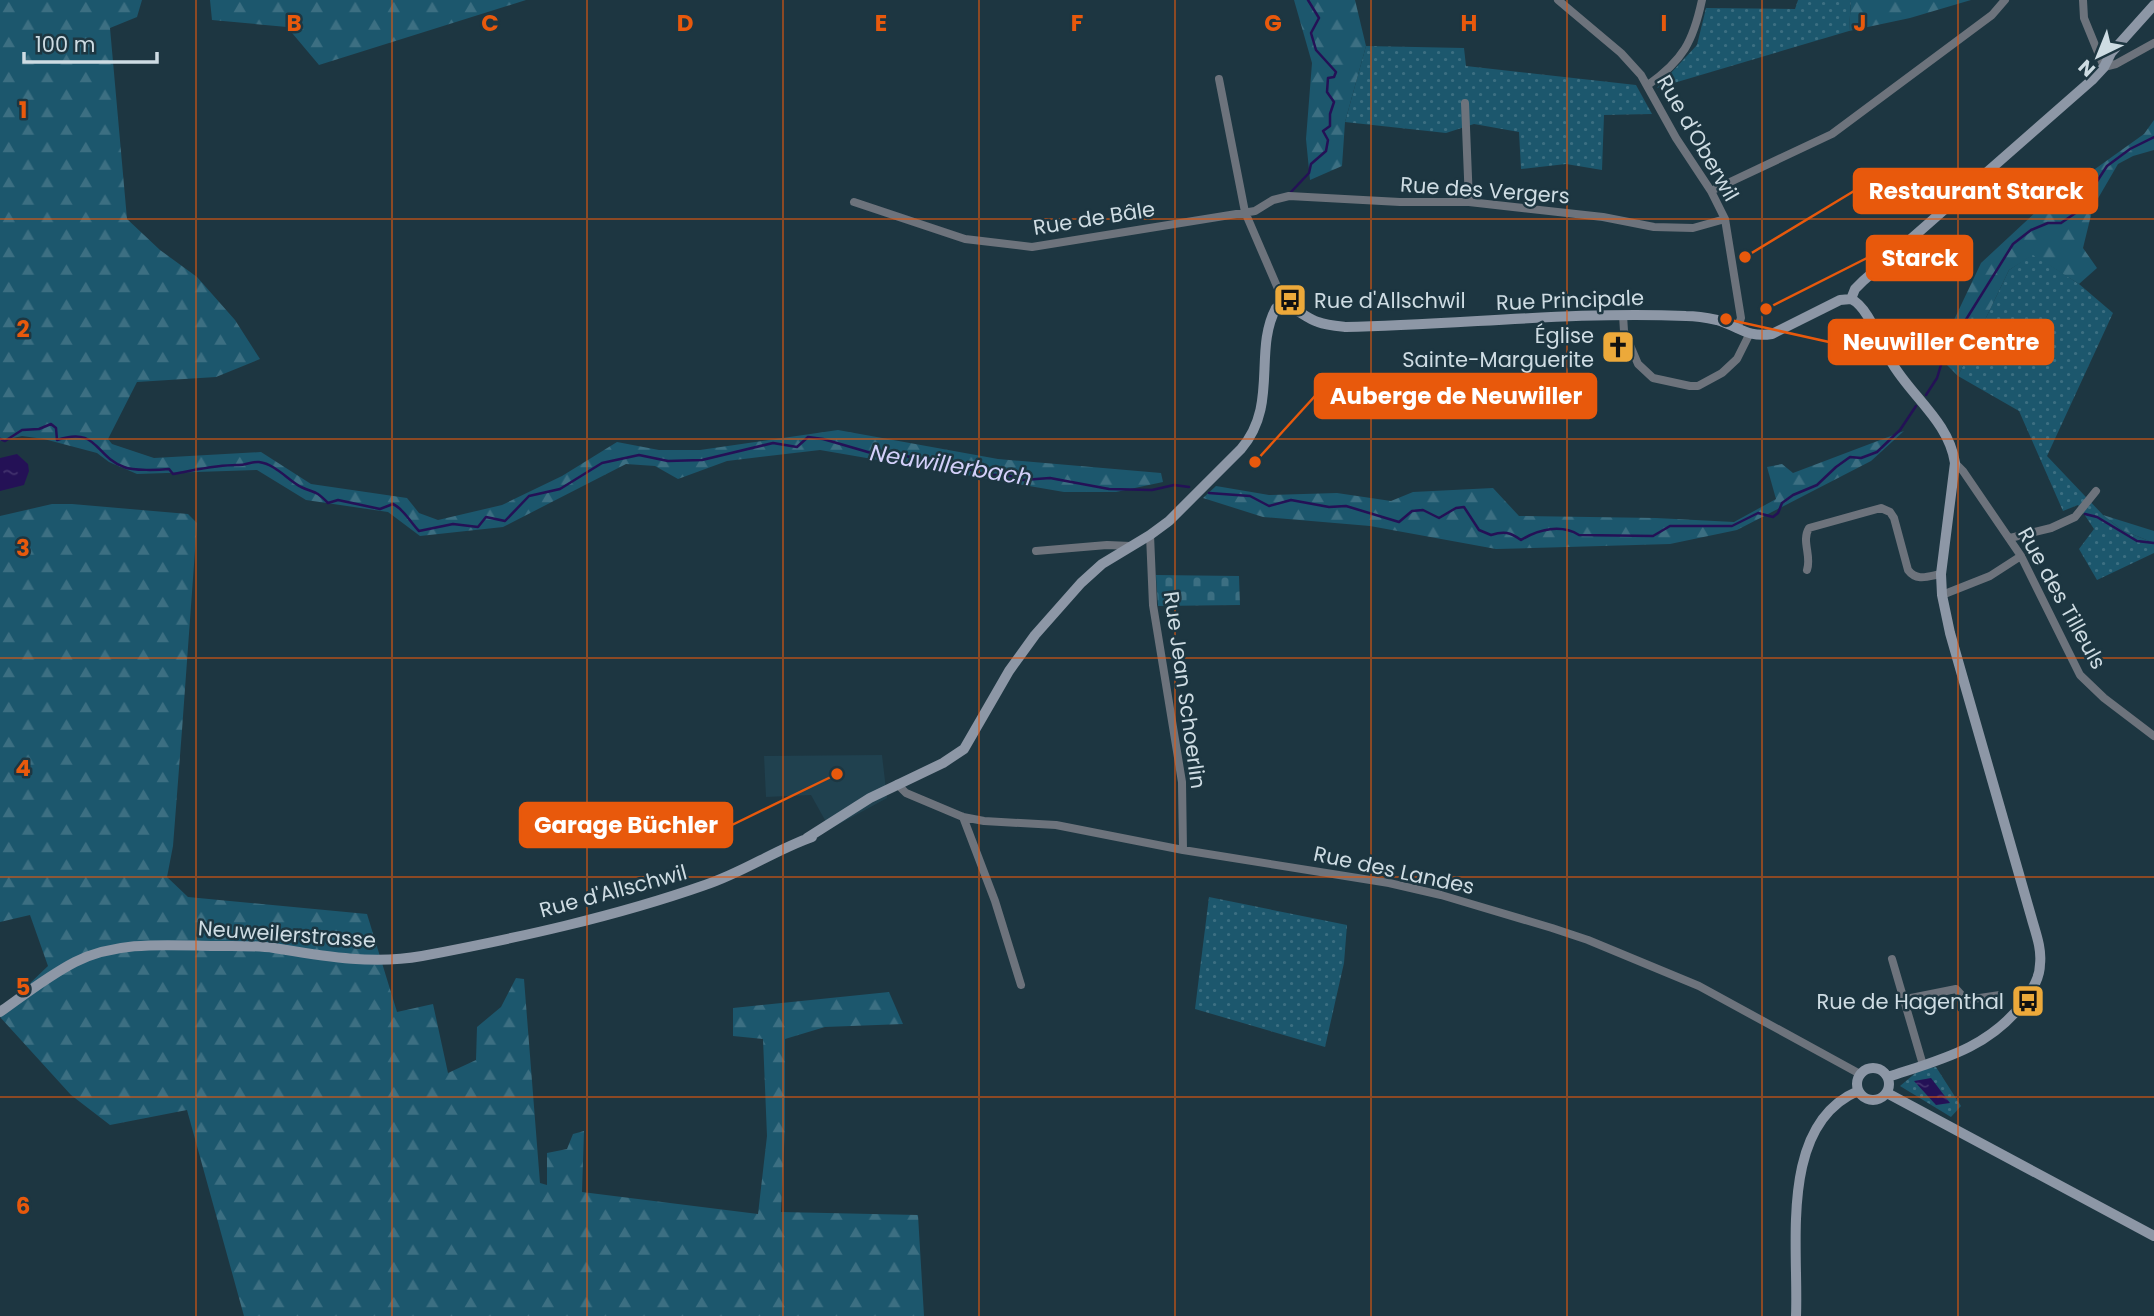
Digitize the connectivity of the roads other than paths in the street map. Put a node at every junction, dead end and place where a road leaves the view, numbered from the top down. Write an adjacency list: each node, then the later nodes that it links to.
1 (1558, 0): 9 (street, Rue d'Oberwil)
2 (1702, 0): 9 (street)
3 (2005, 0): 11 (street)
4 (2083, 0): 7 (street)
5 (2154, 5): 7 (street)
6 (2154, 43): 7 (street)
7 (2104, 67): 16 (street)
8 (1219, 79): 14 (street)
9 (1648, 85): 11 (street, Rue d'Oberwil)
10 (1465, 103): 13 (street)
11 (1711, 191): 15 (street, Rue d'Oberwil)
12 (853, 202): 14 (street, Rue de Bâle)
13 (1469, 202): 14 (street, Rue des Vergers); 15 (street, Rue des Vergers)
14 (1245, 212): 17 (street)
15 (1725, 219): 19 (street, Rue d'Oberwil)
16 (1851, 299): 20 (street); 21 (street)
17 (1282, 306): 18 (street, Rue Principale); 23 (street, Rue d'Allschwil)
18 (1623, 315): 19 (street, Rue Principale); 20 (street)
19 (1737, 329): 20 (street, Rue Principale)
20 (1749, 335)
21 (1955, 463): 24 (street, Rue des Tilleuls); 29 (street)
22 (2096, 491): 24 (street)
23 (1150, 535): 25 (street, Rue d'Allschwil); 34 (street, Rue Jean Schoerlin)
24 (2010, 538): 27 (street, Rue des Tilleuls)
25 (1131, 546): 26 (street); 32 (street, Rue d'Allschwil)
26 (1036, 551)
27 (2021, 556): 30 (street); 31 (street, Rue des Tilleuls)
28 (1807, 570): 29 (street)
29 (1941, 574): 30 (street)
30 (1942, 595): 41 (street)
31 (2154, 736)
32 (897, 784): 33 (street, Rue des Landes); 35 (street, Rue d'Allschwil)
33 (963, 817): 34 (street, Rue des Landes); 37 (street)
34 (1183, 850): 42 (street, Rue des Landes)
35 (421, 956): 40 (street, Neuweilerstrasse)
36 (1892, 959): 39 (street)
37 (1021, 985)
38 (2000, 995): 39 (street)
39 (1906, 999): 41 (street)
40 (0, 1012)
41 (1923, 1065): 43 (street)
42 (1860, 1074): 43 (street); 44 (street)
43 (1888, 1077): 45 (street)
44 (1858, 1091): 45 (street); 47 (street)
45 (1887, 1093): 46 (street)
46 (2154, 1236)
47 (1796, 1316)

